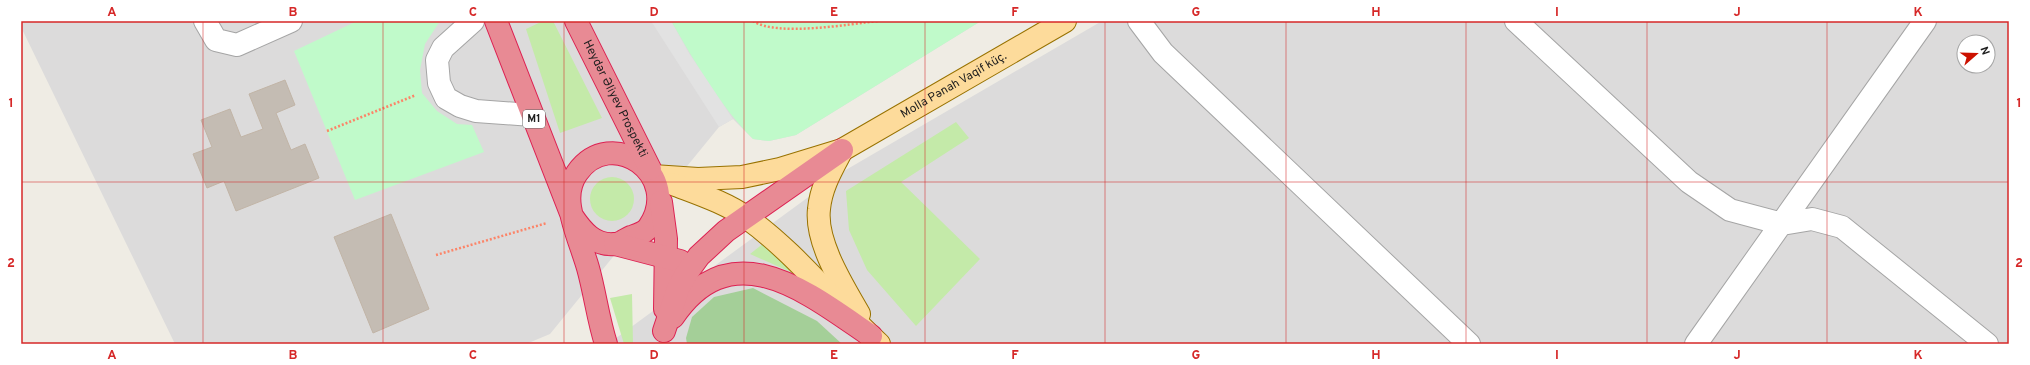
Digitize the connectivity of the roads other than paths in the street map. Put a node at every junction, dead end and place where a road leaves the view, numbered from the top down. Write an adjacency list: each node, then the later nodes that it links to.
1 (205, 21): 2 (street)
2 (291, 21)
3 (473, 21): 10 (street)
4 (496, 21): 10 (highway, M1)
5 (576, 21): 12 (highway, Heydər Əliyev Prospekti)
6 (1065, 21): 11 (main road, Molla Pənah Vaqif küç.)
7 (1139, 21): 23 (street)
8 (1516, 21): 15 (street)
9 (1925, 21): 15 (street)
10 (532, 115): 13 (highway, M1)
11 (842, 150): 12 (main road, Molla Pənah Vaqif küç.); 14 (highway); 21 (main road)
12 (656, 183): 13 (highway); 14 (main road); 16 (highway); 17 (highway, Heydər Əliyev Prospekti)
13 (572, 216): 16 (highway); 22 (highway, M1)
14 (746, 217): 18 (highway); 21 (main road)
15 (1782, 224): 24 (street); 25 (street)
16 (615, 244): 17 (highway)
17 (666, 257): 18 (highway); 20 (highway, Heydər Əliyev Prospekti)
18 (692, 265): 19 (highway); 20 (highway)
19 (732, 274): 20 (highway); 21 (highway)
20 (664, 338)
21 (875, 340)
22 (606, 344)
23 (1469, 344)
24 (1696, 344)
25 (1987, 344)

